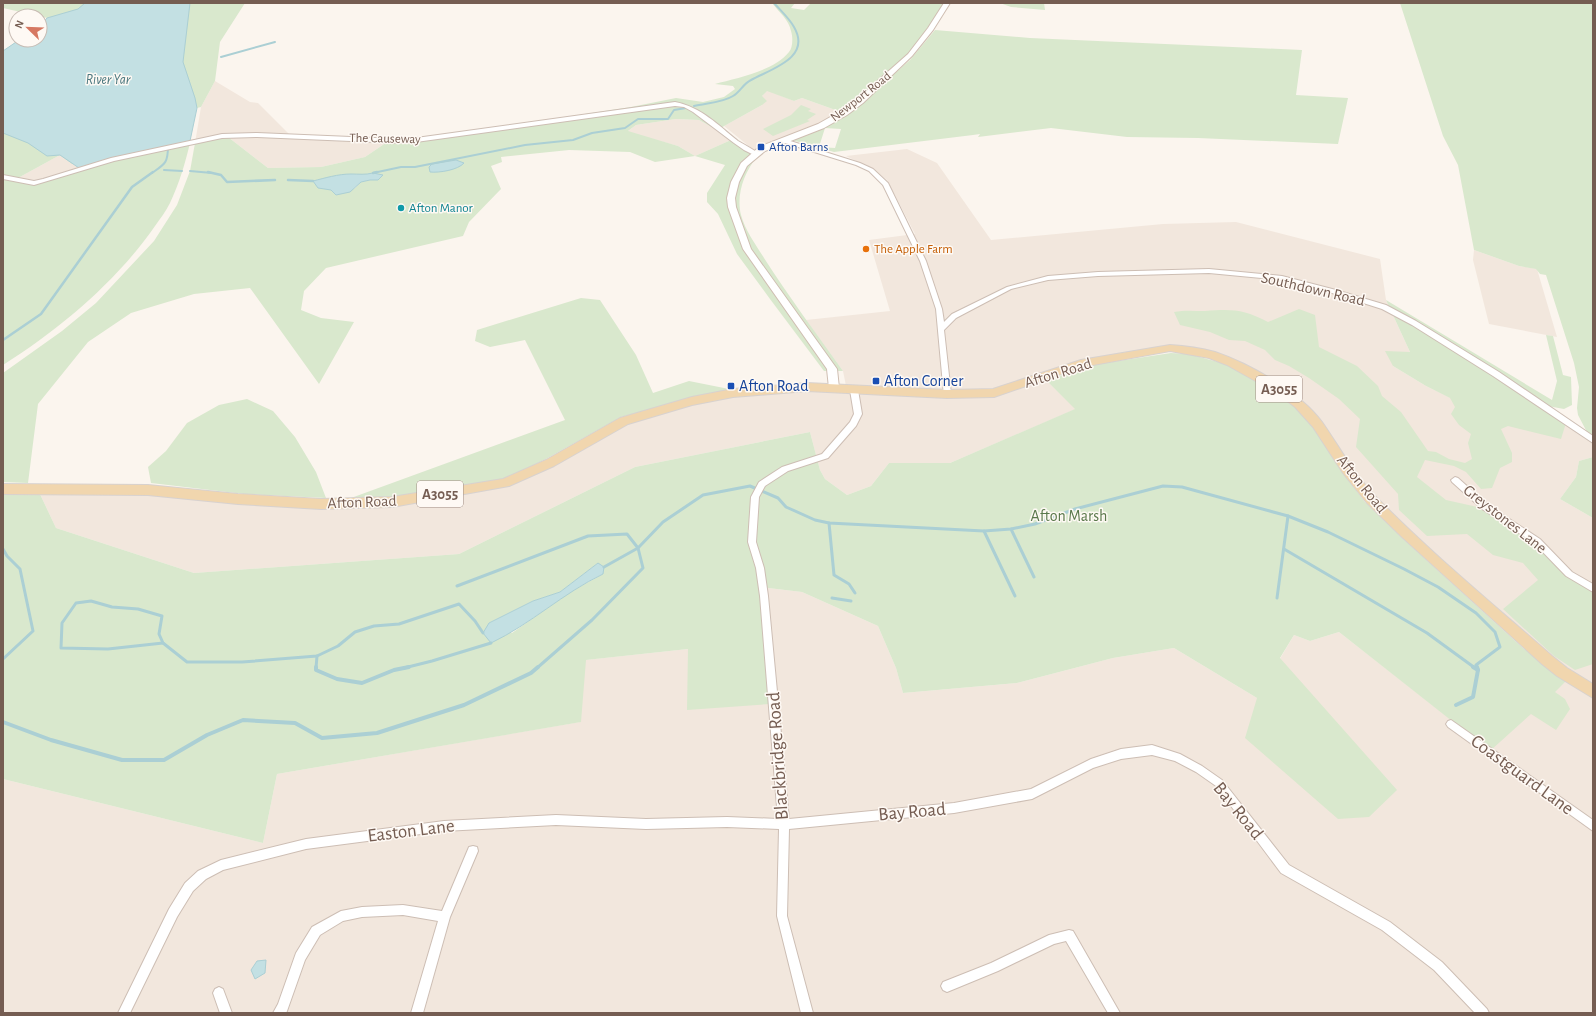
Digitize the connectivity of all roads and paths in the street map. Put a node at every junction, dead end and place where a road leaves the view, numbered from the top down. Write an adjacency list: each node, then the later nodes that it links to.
1 (947, 3): 2 (main road, Newport Road)
2 (784, 141): 3 (main road, Newport Road); 5 (street)
3 (756, 154): 4 (street, The Causeway); 8 (main road, Newport Road)
4 (3, 177)
5 (939, 309): 6 (street); 7 (street)
6 (954, 316): 7 (street, Southdown Road); 11 (street, Southdown Road)
7 (942, 328): 10 (street)
8 (834, 388): 9 (main road, Afton Road / A3055); 13 (main road, Afton Road / A3055)
9 (854, 390): 10 (main road, Afton Road / A3055); 17 (street, Blackbridge Road)
10 (947, 394): 15 (main road, Afton Road / A3055)
11 (1593, 440)
12 (1454, 480): 14 (street, Greystones Lane)
13 (3, 488)
14 (1593, 588)
15 (1593, 692)
16 (1451, 724): 18 (street, Coastguard Lane)
17 (784, 824): 23 (street, Easton Lane); 27 (street, Blackbridge Road); 29 (street, Bay Road)
18 (1593, 826)
19 (473, 851): 20 (street)
20 (445, 917): 25 (street); 26 (street)
21 (947, 986): 28 (street)
22 (219, 993): 24 (street)
23 (124, 1013)
24 (226, 1013)
25 (279, 1013)
26 (417, 1013)
27 (807, 1013)
28 (1114, 1013)
29 (1483, 1013)

